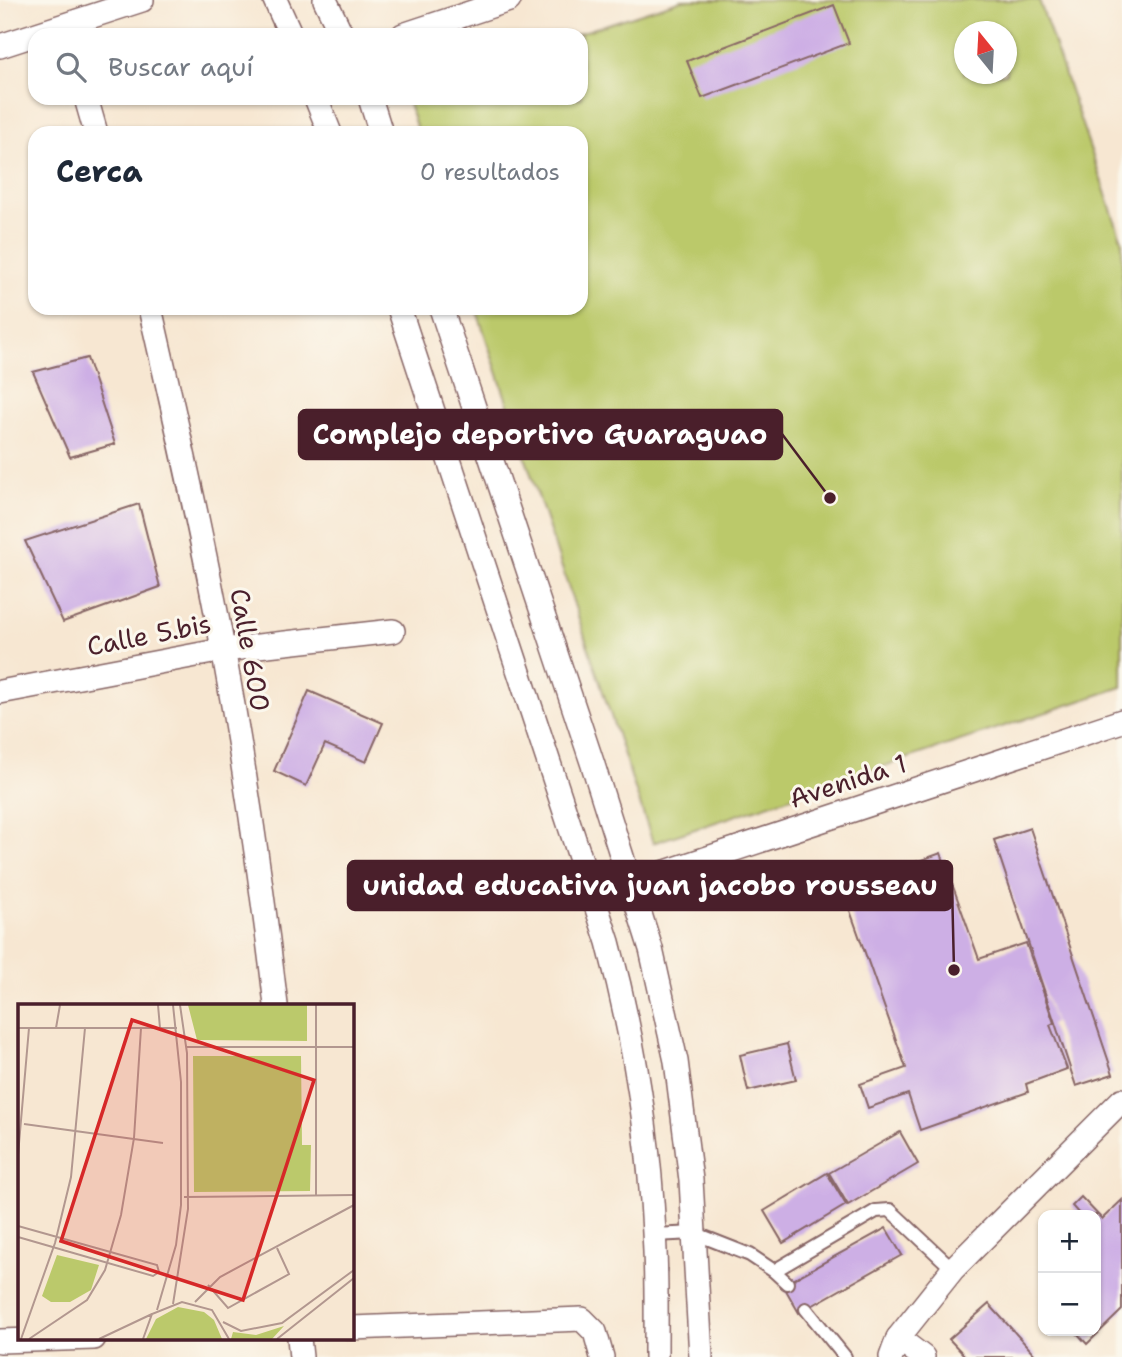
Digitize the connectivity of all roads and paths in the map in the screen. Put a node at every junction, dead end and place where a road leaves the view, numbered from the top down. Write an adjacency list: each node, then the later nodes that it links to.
1 (142, 0): 5 (street)
2 (275, 0): 6 (street)
3 (325, 0): 7 (street)
4 (509, 0): 8 (street)
5 (70, 28)
6 (288, 28)
7 (339, 28)
8 (424, 28)
9 (28, 39): 10 (street)
10 (0, 46)
11 (88, 105): 14 (street)
12 (319, 105): 15 (street)
13 (372, 105): 16 (street)
14 (94, 126)
15 (327, 126)
16 (379, 126)
17 (152, 315): 21 (street, Calle 600)
18 (400, 315): 25 (street)
19 (443, 315): 24 (street)
20 (393, 631): 21 (street, Calle 5.bis)
21 (223, 650): 22 (street, Calle 5.bis); 26 (street, Calle 600)
22 (0, 692)
23 (1122, 721): 24 (street, Avenida 1)
24 (630, 882): 25 (street, Avenida 1); 28 (street)
25 (593, 896): 29 (street)
26 (276, 1004)
27 (1122, 1100): 30 (street)
28 (694, 1233): 29 (lane); 31 (lane); 40 (street)
29 (655, 1235): 39 (street)
30 (953, 1269): 31 (lane); 37 (street)
31 (774, 1270): 32 (lane)
32 (787, 1283)
33 (806, 1309): 41 (lane)
34 (354, 1328): 38 (street)
35 (31, 1340): 36 (street)
36 (0, 1341)
37 (895, 1347): 42 (street)
38 (602, 1357)
39 (656, 1357)
40 (701, 1357)
41 (845, 1357)
42 (923, 1357)

